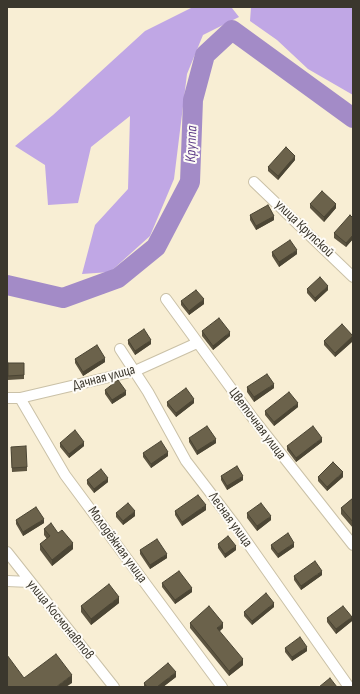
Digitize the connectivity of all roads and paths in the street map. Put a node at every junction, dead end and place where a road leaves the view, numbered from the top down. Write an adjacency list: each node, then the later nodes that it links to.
1 (254, 182): 2 (street, улица Крупской)
2 (353, 277)
3 (166, 299): 4 (street, Цветочная улица)
4 (197, 343): 6 (street, Дачная улица); 9 (street, Цветочная улица)
5 (120, 349): 6 (street, Лесная улица)
6 (134, 371): 8 (street, Дачная улица); 15 (street, Лесная улица)
7 (7, 398): 8 (street, Дачная улица)
8 (20, 398): 14 (street, Молодёжная улица)
9 (353, 545)
10 (7, 552): 12 (street, улица Космонавтов)
11 (7, 581): 12 (street)
12 (30, 582): 13 (street, улица Космонавтов)
13 (114, 687)
14 (222, 687)
15 (349, 687)

